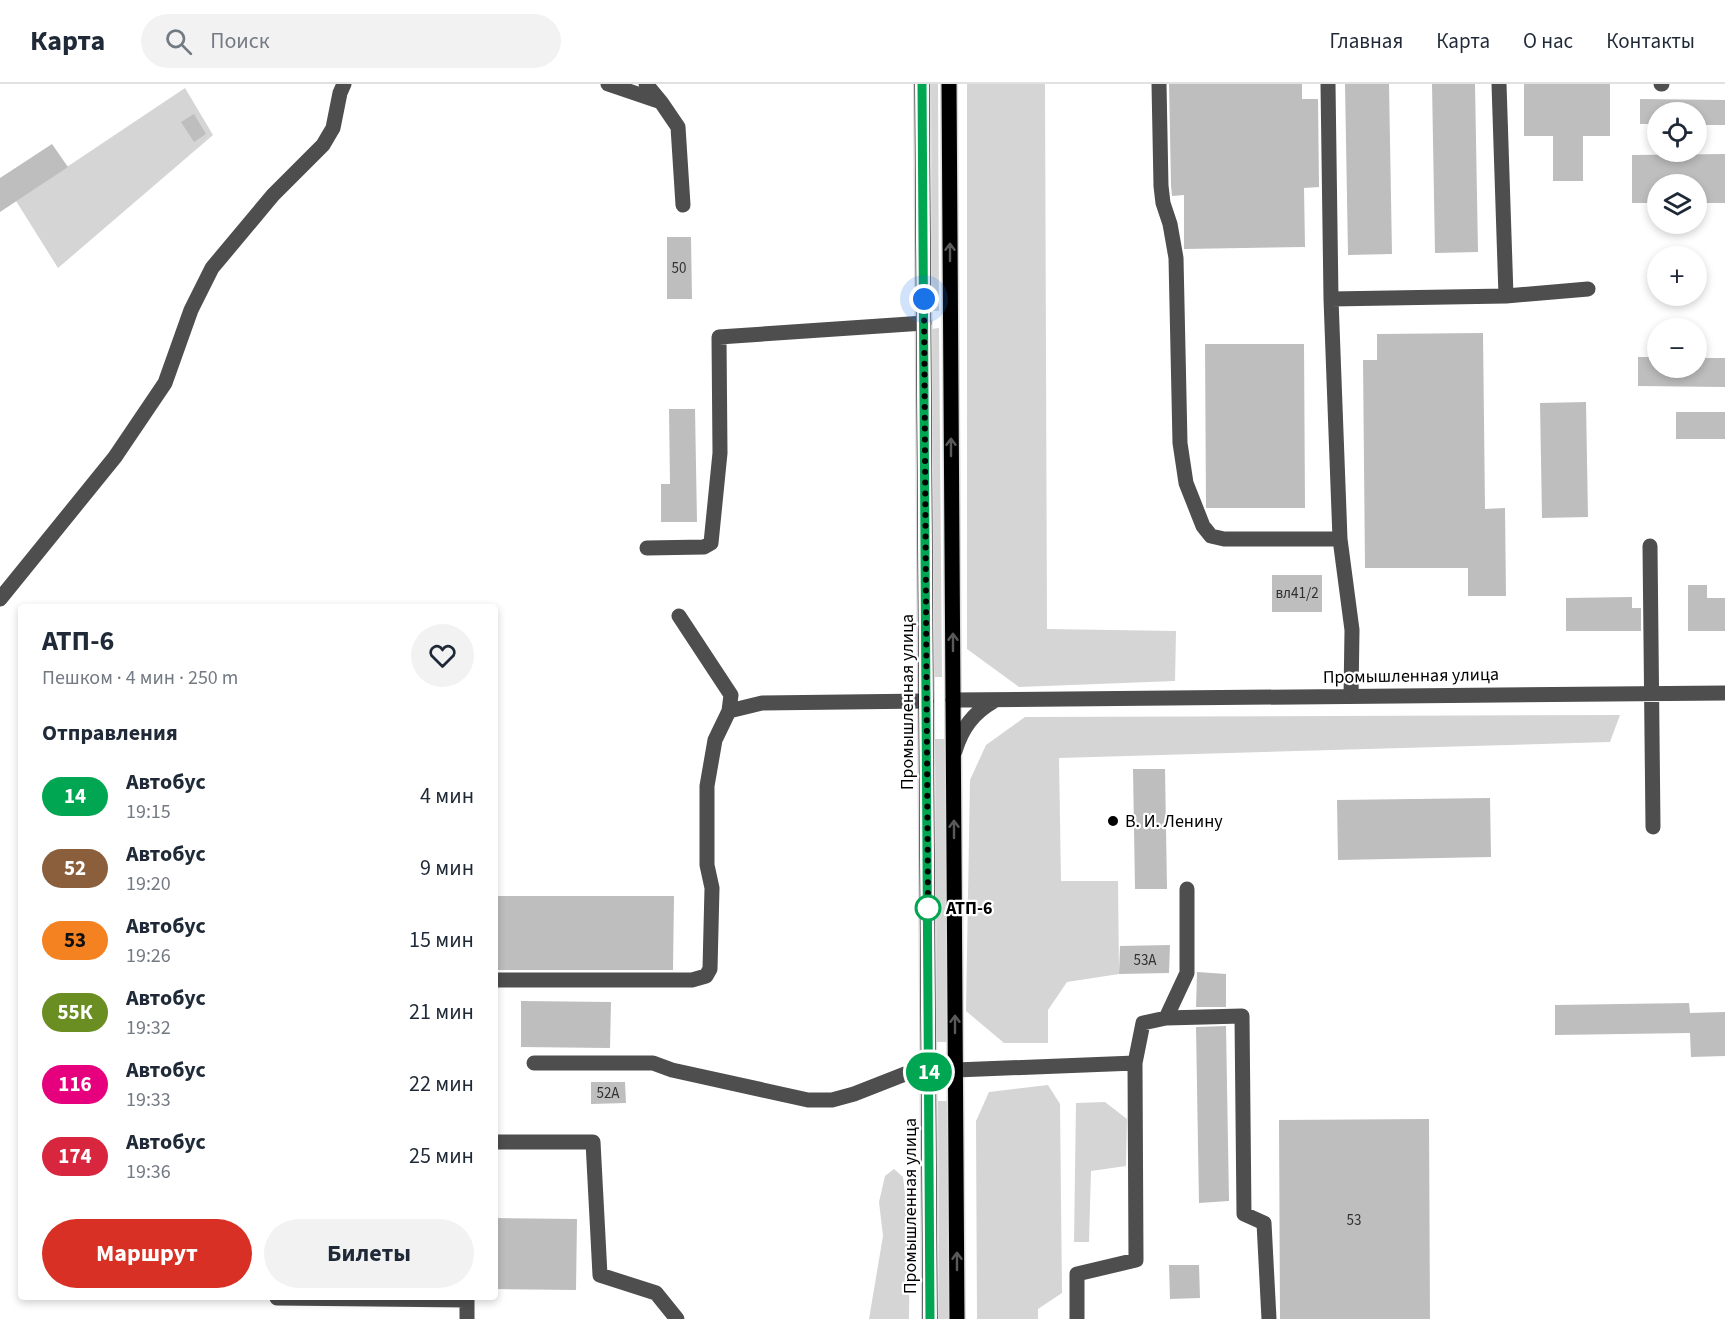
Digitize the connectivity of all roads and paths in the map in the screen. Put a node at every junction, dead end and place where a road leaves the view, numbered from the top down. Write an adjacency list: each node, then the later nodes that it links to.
1 (344, 84): 19 (street)
2 (608, 84): 9 (street)
3 (646, 84): 9 (street)
4 (922, 84): 15 (main road, Промышленная улица)
5 (949, 84): 14 (main road, one-way to 5)
6 (1159, 84): 16 (street)
7 (1328, 84): 13 (street)
8 (1499, 84): 12 (street)
9 (662, 102): 10 (street)
10 (683, 205)
11 (1588, 289): 12 (street)
12 (1506, 296): 13 (street)
13 (1331, 299): 16 (street)
14 (951, 322): 15 (main road); 24 (main road, one-way to 14)
15 (924, 323): 18 (street); 26 (main road, Промышленная улица)
16 (1340, 539): 23 (street)
17 (1650, 546): 22 (street)
18 (647, 548)
19 (0, 599)
20 (680, 616): 27 (street)
21 (1725, 693): 22 (street, Промышленная улица)
22 (1653, 694): 23 (street, Промышленная улица); 29 (street)
23 (1351, 696): 25 (street, Промышленная улица)
24 (953, 700): 25 (street, Промышленная улица); 26 (main road); 28 (main road)
25 (997, 700): 28 (street)
26 (926, 701): 27 (street); 35 (main road, Промышленная улица)
27 (729, 711): 31 (street)
28 (953, 755): 36 (main road, one-way to 28)
29 (1653, 827)
30 (1187, 889): 32 (street)
31 (498, 980)
32 (1166, 1018): 34 (street); 44 (street)
33 (534, 1063): 35 (street)
34 (1135, 1063): 36 (street); 43 (street)
35 (929, 1069): 36 (main road); 41 (main road, Промышленная улица)
36 (956, 1070): 42 (main road, one-way to 36)
37 (498, 1142): 40 (street)
38 (467, 1300): 39 (street)
39 (467, 1319)
40 (677, 1319)
41 (930, 1319)
42 (957, 1319)
43 (1077, 1319)
44 (1269, 1319)

